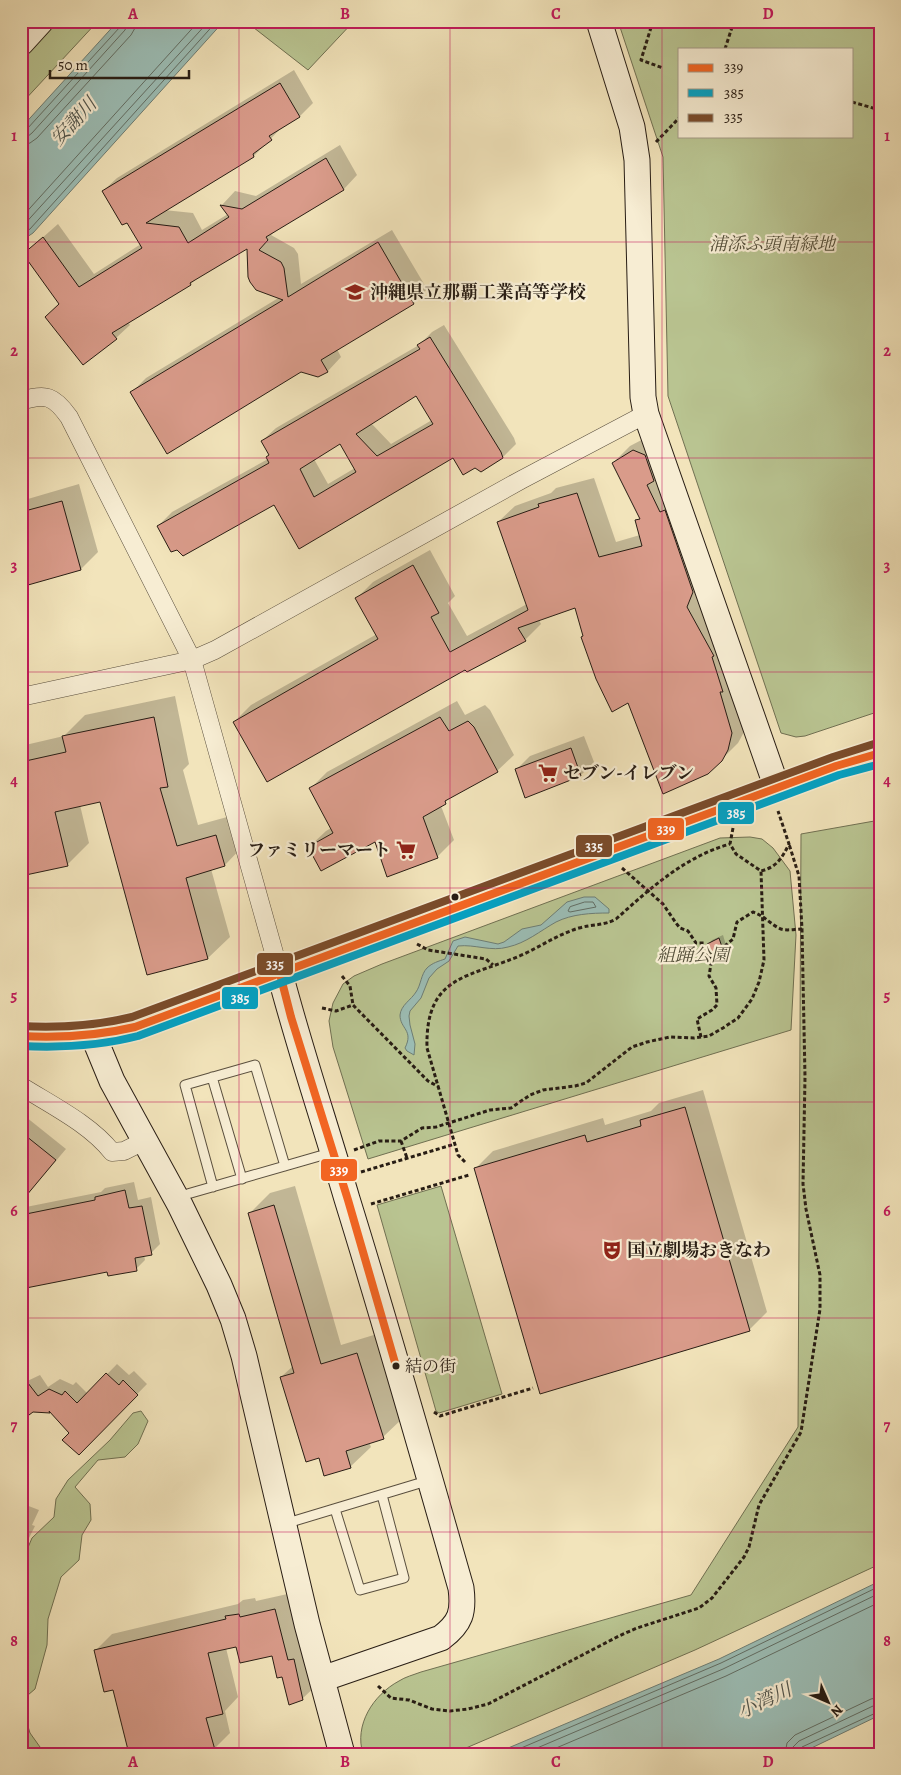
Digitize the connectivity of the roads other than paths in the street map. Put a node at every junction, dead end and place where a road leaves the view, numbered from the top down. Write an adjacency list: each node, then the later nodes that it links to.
1 (41, 21): 3 (street)
2 (599, 21): 5 (street)
3 (21, 43)
4 (21, 401): 6 (street)
5 (646, 414): 6 (street); 9 (street)
6 (192, 660): 7 (street); 10 (street)
7 (21, 697)
8 (880, 753): 9 (street)
9 (777, 799): 10 (street)
10 (280, 974): 11 (street); 16 (street)
11 (93, 1035): 12 (street); 15 (street)
12 (21, 1036)
13 (212, 1078): 17 (lane); 18 (lane); 19 (lane)
14 (21, 1086): 15 (street)
15 (144, 1141): 20 (street)
16 (344, 1151): 17 (lane); 21 (street)
17 (285, 1166): 18 (lane)
18 (242, 1179): 19 (lane)
19 (213, 1187): 20 (lane)
20 (176, 1198): 24 (street)
21 (430, 1480): 22 (lane); 25 (street)
22 (382, 1495): 23 (lane); 23 (lane)
23 (335, 1509): 24 (lane)
24 (284, 1524): 25 (street)
25 (322, 1679): 26 (street)
26 (342, 1754)

